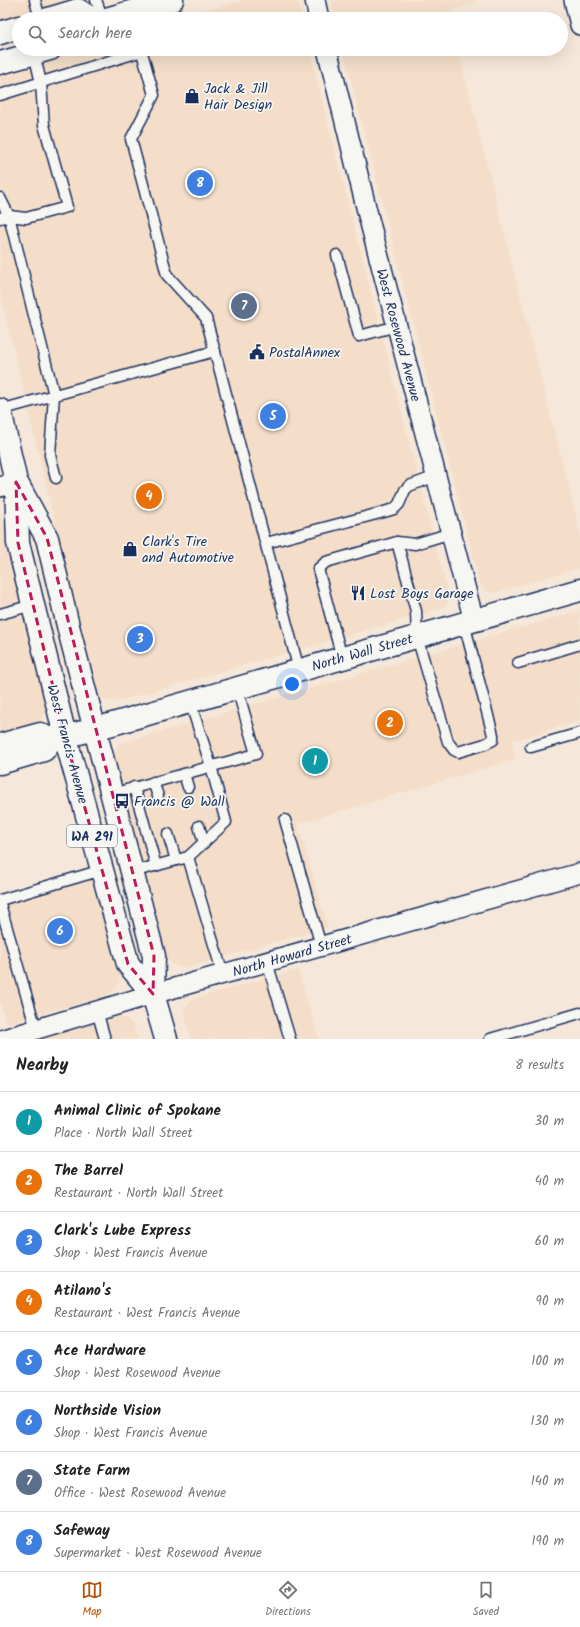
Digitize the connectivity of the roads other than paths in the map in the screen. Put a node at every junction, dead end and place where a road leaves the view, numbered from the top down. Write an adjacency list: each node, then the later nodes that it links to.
1 (35, 0): 6 (lane)
2 (96, 0): 9 (lane)
3 (172, 0): 10 (main road)
4 (315, 0): 11 (street)
5 (574, 0): 12 (street)
6 (38, 12)
7 (71, 12): 8 (main road)
8 (81, 12)
9 (100, 12)
10 (140, 12)
11 (318, 12)
12 (580, 25)
13 (12, 29): 14 (main road)
14 (0, 33)
15 (24, 56): 20 (main road)
16 (42, 56): 21 (lane)
17 (124, 56): 21 (lane)
18 (144, 56): 27 (lane)
19 (329, 56): 26 (street, West Rosewood Avenue)
20 (0, 63)
21 (41, 83): 22 (lane); 24 (lane)
22 (0, 96)
23 (0, 198): 24 (lane)
24 (5, 217): 28 (lane)
25 (337, 255): 26 (lane)
26 (397, 326): 30 (street, West Rosewood Avenue)
27 (215, 351): 28 (lane); 35 (lane)
28 (54, 395): 29 (lane); 31 (lane)
29 (0, 410): 32 (main road, West Francis Avenue / WA 291)
30 (436, 476): 33 (street, West Rosewood Avenue); 35 (lane)
31 (56, 478)
32 (8, 485): 37 (main road, West Francis Avenue / WA 291); 47 (main road, West Francis Avenue / WA 291)
33 (451, 533): 34 (lane); 39 (street, West Rosewood Avenue)
34 (397, 542): 40 (lane); 42 (lane)
35 (266, 543): 44 (lane)
36 (580, 590): 39 (main road, North Wall Street)
37 (33, 605): 38 (lane); 49 (main road, West Francis Avenue / WA 291)
38 (0, 614)
39 (469, 622): 40 (main road, North Wall Street); 40 (lane)
40 (417, 637): 42 (main road, North Wall Street)
41 (580, 644): 43 (lane)
42 (342, 658): 44 (main road, North Wall Street)
43 (518, 663)
44 (299, 670): 45 (main road, North Wall Street)
45 (237, 688): 46 (main road, North Wall Street); 53 (lane)
46 (190, 702): 47 (main road, North Wall Street); 53 (lane)
47 (95, 729): 49 (main road, North Wall Street); 58 (main road, West Francis Avenue / WA 291)
48 (580, 733): 51 (lane)
49 (58, 738): 50 (main road, North Wall Street); 52 (main road, North Wall Street); 67 (main road, West Francis Avenue / WA 291)
50 (0, 745)
51 (531, 747)
52 (0, 763)
53 (211, 766): 54 (lane); 63 (lane)
54 (184, 774): 55 (lane); 57 (lane)
55 (153, 782): 56 (lane); 59 (lane)
56 (134, 788): 58 (lane); 66 (lane)
57 (188, 788)
58 (112, 794): 68 (main road, West Francis Avenue / WA 291)
59 (158, 796)
60 (285, 820): 72 (lane)
61 (199, 826): 63 (lane)
62 (168, 834): 65 (lane)
63 (204, 843): 64 (lane)
64 (188, 857): 65 (lane); 74 (lane)
65 (176, 860): 66 (lane)
66 (156, 866): 68 (lane)
67 (102, 870): 70 (lane); 75 (main road, West Francis Avenue / WA 291)
68 (132, 872): 75 (main road, West Francis Avenue / WA 291)
69 (580, 873): 72 (street, North Howard Street)
70 (0, 900)
71 (0, 904): 78 (lane)
72 (321, 946): 73 (street, North Howard Street)
73 (267, 962): 74 (street, North Howard Street); 82 (lane)
74 (223, 975): 75 (street, North Howard Street)
75 (153, 994): 76 (street, North Howard Street); 81 (main road, West Francis Avenue / WA 291)
76 (97, 1011): 78 (street, North Howard Street); 80 (lane)
77 (580, 1012): 83 (lane)
78 (36, 1029): 79 (street, North Howard Street)
79 (7, 1039)
80 (105, 1039)
81 (166, 1039)
82 (290, 1039)
83 (490, 1039)

